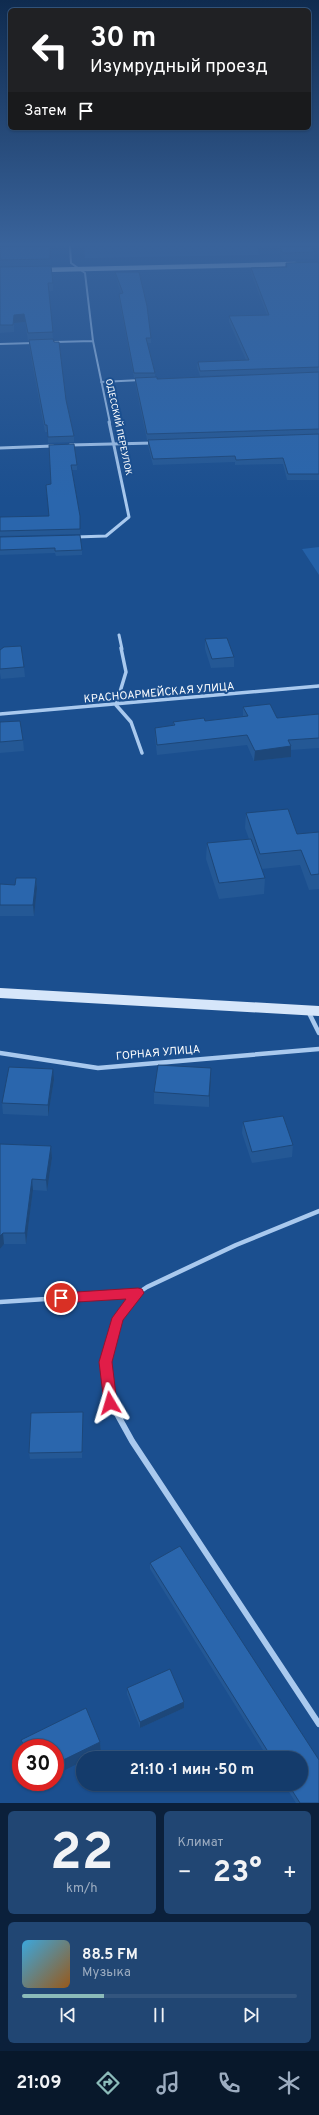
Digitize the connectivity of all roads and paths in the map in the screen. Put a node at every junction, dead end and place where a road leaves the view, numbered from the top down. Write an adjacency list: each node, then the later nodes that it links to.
1 (92, 331): 2 (street, ОДЕССКИЙ ПЕРЕУЛОК)
2 (93, 341): 3 (street); 7 (street, ОДЕССКИЙ ПЕРЕУЛОК)
3 (54, 342)
4 (39, 343): 5 (street)
5 (0, 344)
6 (148, 380): 7 (street)
7 (101, 382): 9 (street, ОДЕССКИЙ ПЕРЕУЛОК)
8 (154, 443): 9 (street)
9 (114, 444): 10 (street); 13 (street, ОДЕССКИЙ ПЕРЕУЛОК)
10 (68, 445)
11 (61, 446): 12 (street)
12 (0, 448)
13 (74, 537)
14 (119, 635): 16 (street)
15 (319, 686): 16 (street, КРАСНОАРМЕЙСКАЯ УЛИЦА)
16 (116, 705): 17 (street, КРАСНОАРМЕЙСКАЯ УЛИЦА); 18 (street)
17 (0, 714)
18 (142, 753)
19 (0, 994): 21 (main road)
20 (319, 1010): 21 (main road)
21 (308, 1011): 22 (street)
22 (319, 1033)
23 (319, 1049): 24 (street, ГОРНАЯ УЛИЦА)
24 (0, 1053)
25 (319, 1211): 26 (street)
26 (138, 1293): 27 (street); 28 (street)
27 (0, 1302)
28 (319, 1724)

